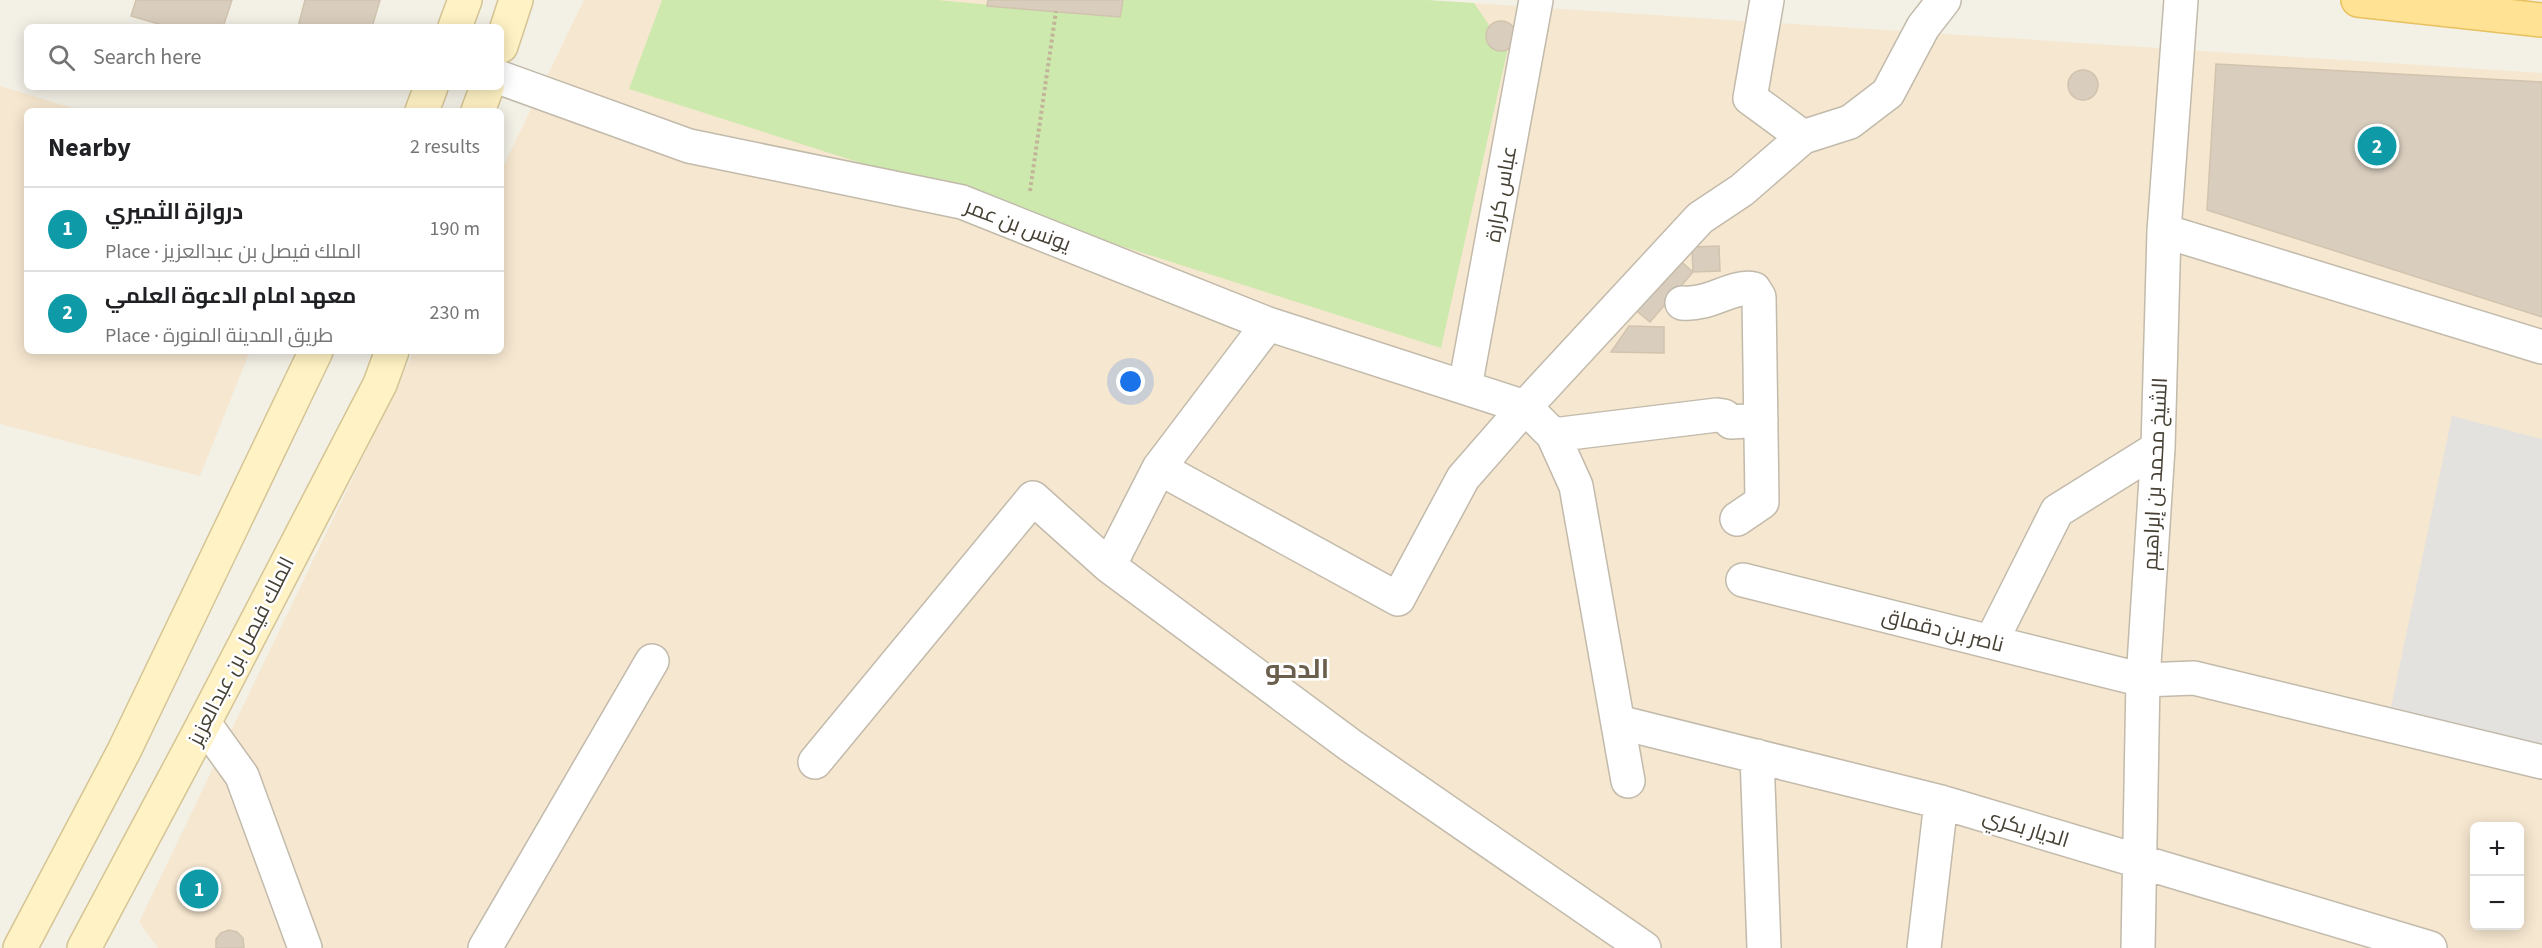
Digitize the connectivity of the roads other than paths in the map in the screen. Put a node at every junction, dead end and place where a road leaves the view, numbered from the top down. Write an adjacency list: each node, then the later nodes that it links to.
1 (465, 0): 9 (street)
2 (516, 0): 10 (street)
3 (1536, 0): 23 (street, عباس كرارة)
4 (1767, 0): 16 (street)
5 (1944, 0): 16 (street)
6 (2181, 0): 17 (street, الشيخ محمد بن إبراهيم)
7 (2358, 0): 8 (main road)
8 (2542, 20)
9 (455, 24)
10 (504, 37)
11 (504, 79): 19 (street, يونس بن عمر)
12 (430, 90): 14 (street)
13 (486, 90): 15 (street)
14 (423, 108)
15 (479, 108)
16 (1803, 137): 24 (street)
17 (2164, 231): 20 (street); 27 (street, الشيخ محمد بن إبراهيم)
18 (1682, 303): 25 (street)
19 (1268, 324): 23 (street, يونس بن عمر); 28 (street)
20 (2542, 347)
21 (315, 354): 43 (street)
22 (391, 354): 36 (street, الملك فيصل بن عبدالعزيز)
23 (1465, 387): 24 (street, يونس بن عمر)
24 (1525, 407): 26 (street); 28 (street)
25 (1761, 420): 26 (street); 29 (street)
26 (1553, 435): 35 (street)
27 (2158, 448): 32 (street); 34 (street, الشيخ محمد بن إبراهيم)
28 (1159, 468): 30 (street)
29 (1737, 519)
30 (1109, 566): 38 (street); 47 (street)
31 (1743, 580): 32 (street, ناصر بن دقماق)
32 (1991, 642): 34 (street, ناصر بن دقماق)
33 (652, 662): 46 (street)
34 (2143, 680): 39 (street, ناصر بن دقماق); 42 (street, الشيخ محمد بن إبراهيم)
35 (1618, 722): 37 (street, الديار بكري); 40 (street)
36 (204, 723): 44 (street, الملك فيصل بن عبدالعزيز); 45 (street)
37 (1757, 756): 41 (street, الديار بكري); 48 (street)
38 (815, 762)
39 (2542, 762)
40 (1628, 781)
41 (1941, 802): 42 (street, الديار بكري); 49 (street)
42 (2140, 862): 50 (street, الشيخ محمد بن إبراهيم); 51 (street, الديار بكري)
43 (20, 948)
44 (84, 948)
45 (306, 948)
46 (485, 948)
47 (1644, 948)
48 (1764, 948)
49 (1924, 948)
50 (2138, 948)
51 (2430, 948)

